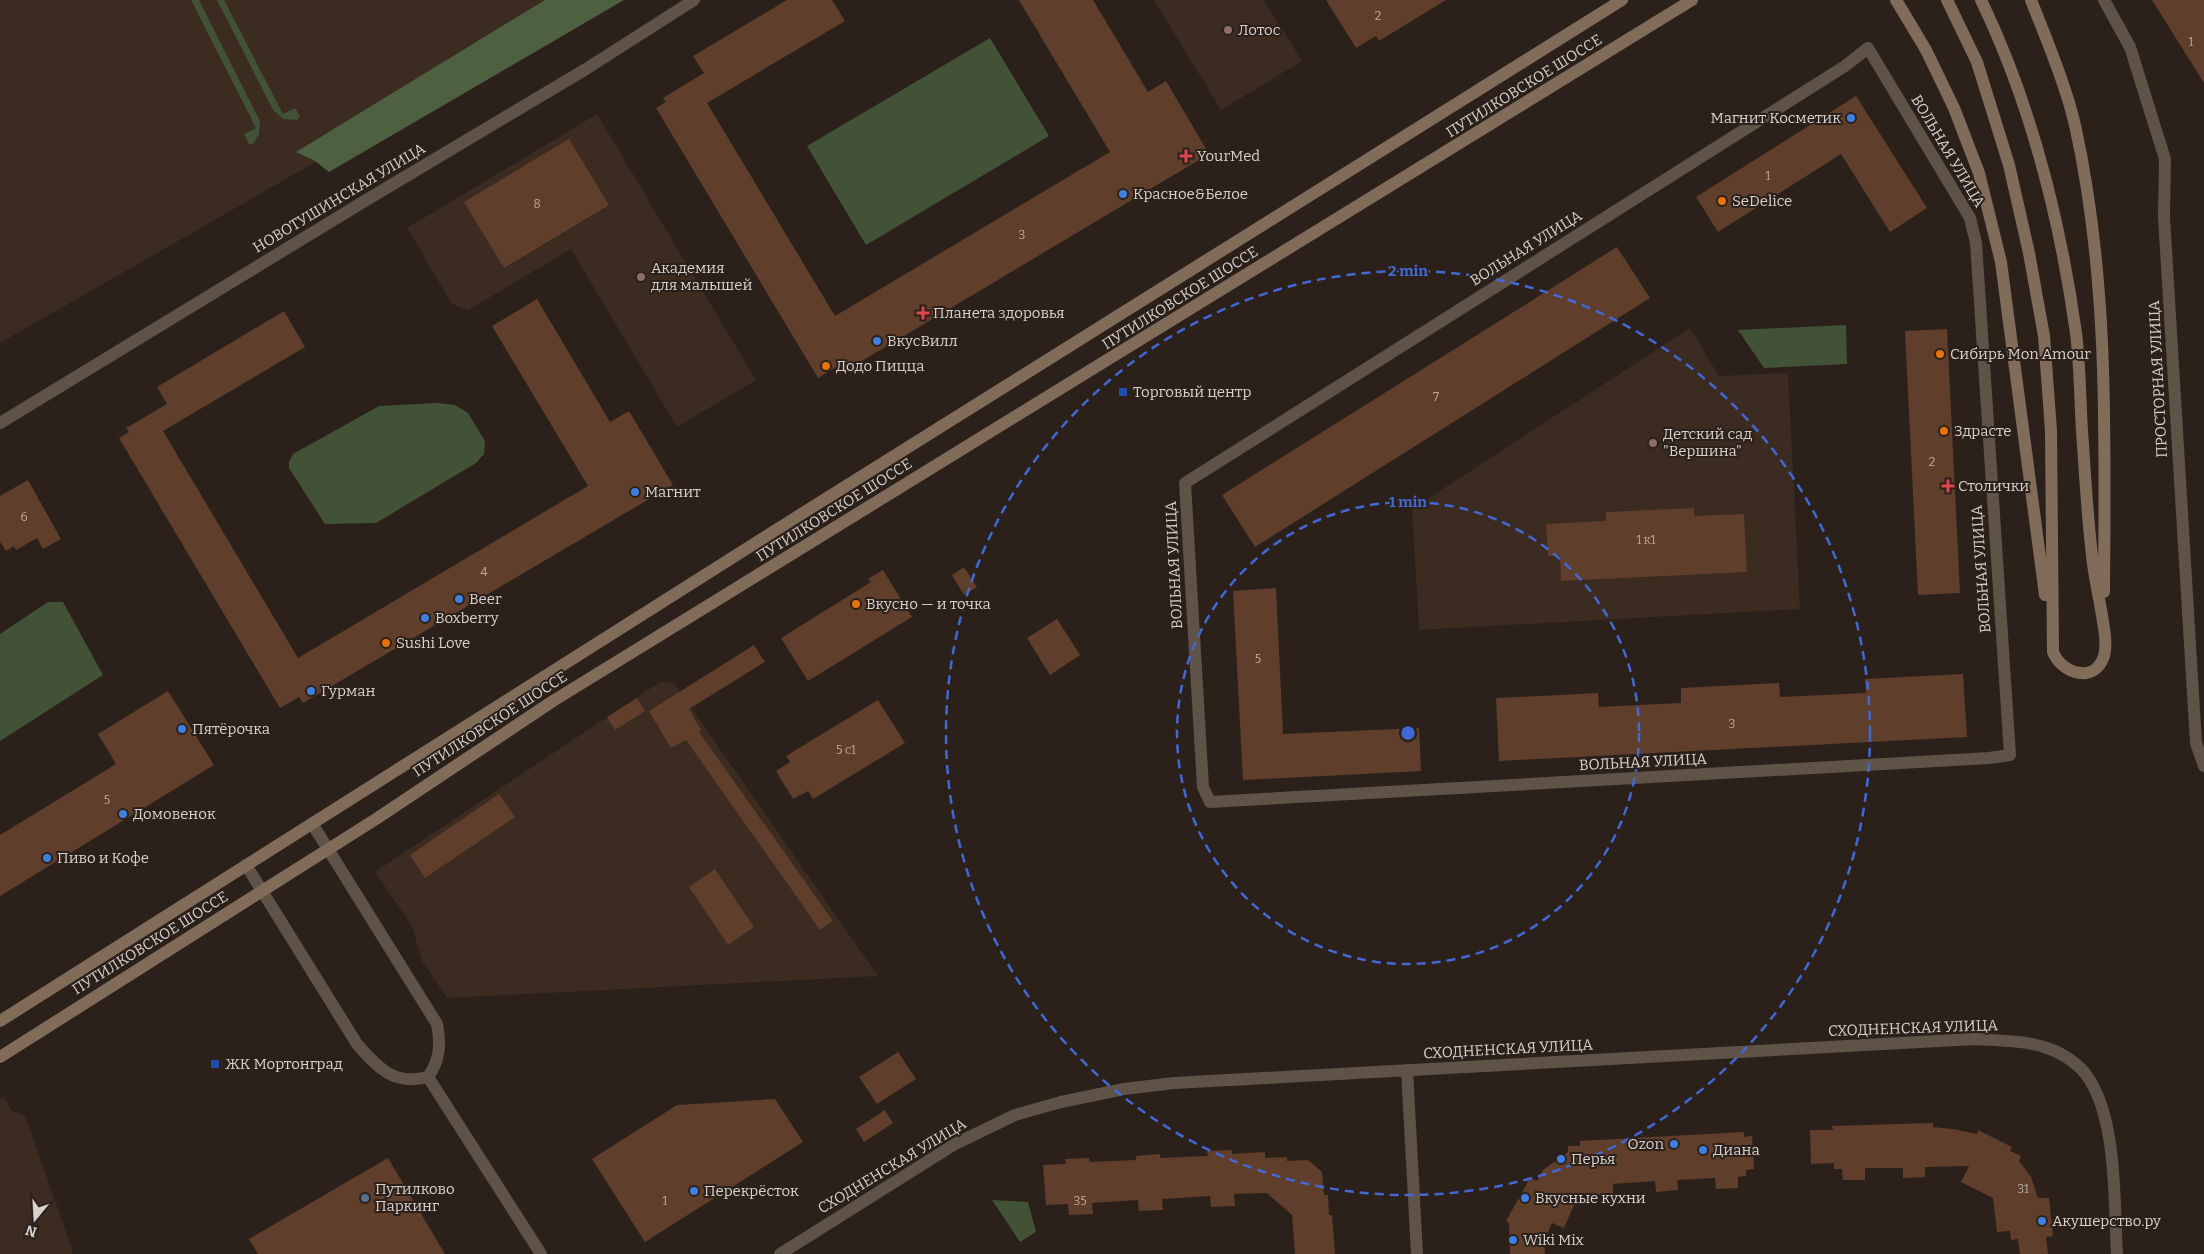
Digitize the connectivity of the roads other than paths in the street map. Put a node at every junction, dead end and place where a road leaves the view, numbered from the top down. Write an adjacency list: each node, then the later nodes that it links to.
1 (694, 0): 9 (street, НОВОТУШИНСКАЯ УЛИЦА)
2 (1622, 0): 14 (main road, ПУТИЛКОВСКОЕ ШОССЕ)
3 (1692, 0): 15 (main road, ПУТИЛКОВСКОЕ ШОССЕ)
4 (1896, 0): 11 (main road)
5 (1947, 0): 11 (main road)
6 (1981, 0): 10 (main road)
7 (2032, 0): 10 (main road)
8 (2104, 0): 13 (street, ПРОСТОРНАЯ УЛИЦА)
9 (0, 424)
10 (2104, 625): 11 (main road)
11 (2052, 643)
12 (2010, 755): 12 (street, ВОЛЬНАЯ УЛИЦА)
13 (2204, 766)
14 (313, 825): 15 (street); 16 (main road, ПУТИЛКОВСКОЕ ШОССЕ)
15 (329, 849): 17 (main road, ПУТИЛКОВСКОЕ ШОССЕ); 21 (street)
16 (246, 865): 17 (street); 18 (main road, ПУТИЛКОВСКОЕ ШОССЕ)
17 (263, 892): 19 (main road, ПУТИЛКОВСКОЕ ШОССЕ); 21 (street)
18 (0, 1021)
19 (0, 1057)
20 (1407, 1070): 23 (street, СХОДНЕНСКАЯ УЛИЦА); 24 (street); 25 (street, СХОДНЕНСКАЯ УЛИЦА)
21 (428, 1077): 22 (street)
22 (541, 1254)
23 (780, 1254)
24 (1417, 1254)
25 (2117, 1254)

